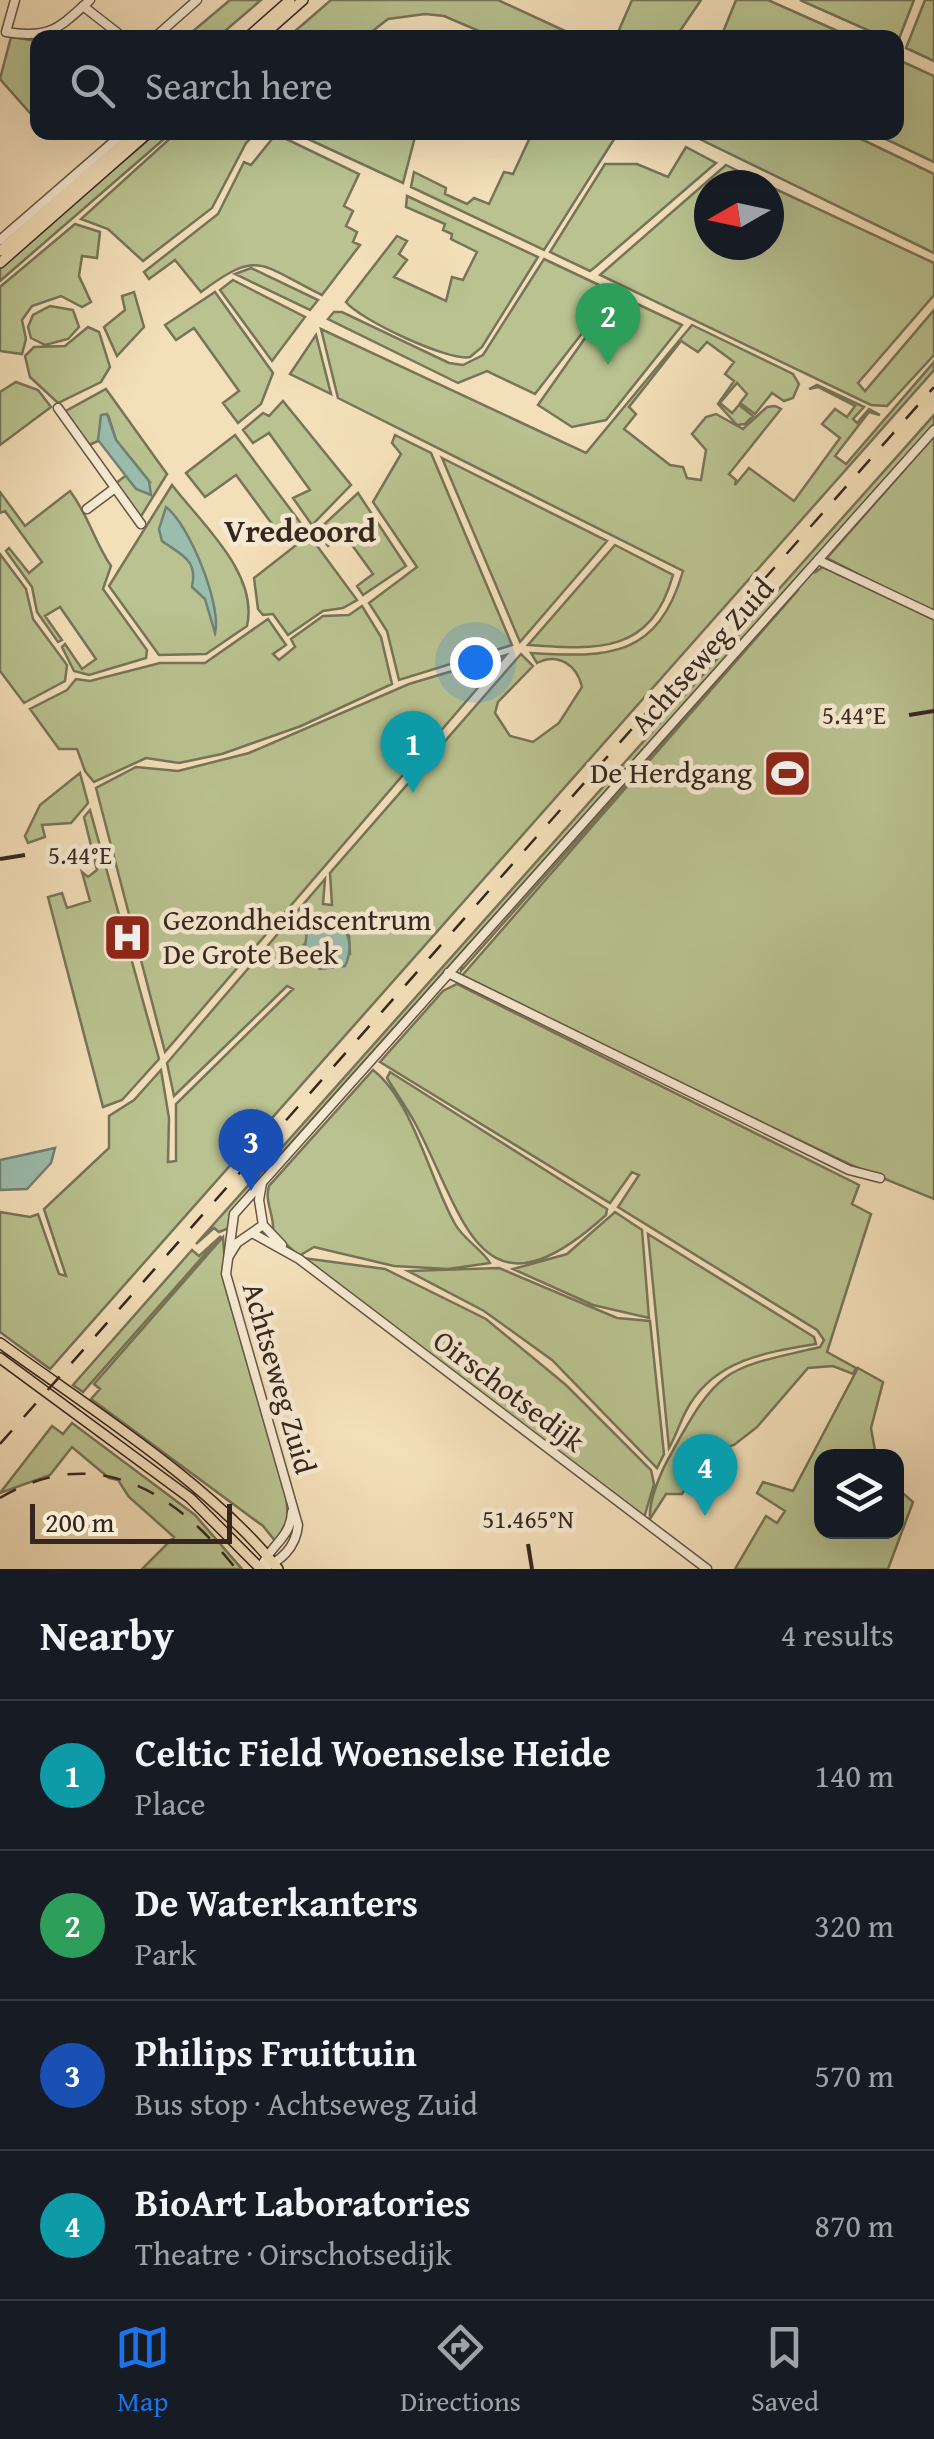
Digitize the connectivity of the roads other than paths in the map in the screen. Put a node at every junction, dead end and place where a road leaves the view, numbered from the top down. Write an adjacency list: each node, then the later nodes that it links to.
1 (15, 0): 11 (street)
2 (197, 0): 8 (street)
3 (290, 0): 9 (main road)
4 (303, 0): 10 (main road)
5 (87, 3): 6 (street); 7 (street)
6 (55, 30)
7 (116, 30)
8 (163, 30)
9 (255, 30)
10 (269, 30)
11 (30, 35)
12 (121, 140): 15 (street)
13 (127, 140): 16 (main road)
14 (140, 140): 17 (main road)
15 (0, 240)
16 (0, 250)
17 (0, 263)
18 (58, 408): 20 (street)
19 (934, 430): 23 (street, Achtseweg Zuid)
20 (115, 488): 21 (street); 22 (street)
21 (87, 510)
22 (140, 524)
23 (818, 560): 24 (street); 25 (street, Achtseweg Zuid)
24 (934, 615)
25 (448, 973): 26 (street); 27 (street, Achtseweg Zuid)
26 (880, 1178)
27 (264, 1180): 28 (street, Achtseweg Zuid); 29 (street)
28 (244, 1205): 29 (street); 31 (street)
29 (260, 1210): 30 (street)
30 (263, 1224): 32 (street); 33 (street, Oirschotsedijk)
31 (234, 1227): 32 (street); 34 (street, Achtseweg Zuid)
32 (250, 1235): 33 (street, Oirschotsedijk); 34 (street, Achtseweg Zuid)
33 (284, 1249): 41 (street, Oirschotsedijk)
34 (226, 1265): 37 (street, Achtseweg Zuid)
35 (0, 1343): 38 (main road)
36 (0, 1358): 40 (main road)
37 (292, 1502): 38 (street, Achtseweg Zuid); 39 (street, Achtseweg Zuid)
38 (266, 1554): 39 (main road); 40 (street, Achtseweg Zuid)
39 (276, 1566): 40 (street)
40 (261, 1569)
41 (706, 1569)

